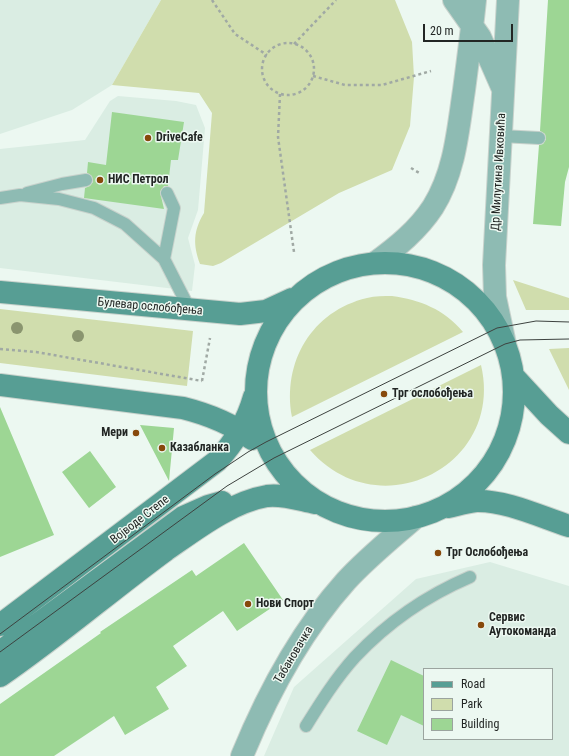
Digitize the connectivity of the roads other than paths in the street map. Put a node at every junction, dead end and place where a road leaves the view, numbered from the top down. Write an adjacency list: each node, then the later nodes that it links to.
1 (454, 0): 4 (street)
2 (474, 0): 4 (street)
3 (508, 0): 5 (street, Др Милутина Ивковића)
4 (473, 26): 5 (street); 13 (street)
5 (503, 90): 6 (street, Др Милутина Ивковића)
6 (501, 136): 7 (lane); 17 (street, Др Милутина Ивковића)
7 (539, 138)
8 (86, 180): 10 (lane)
9 (166, 193): 12 (lane)
10 (20, 195): 11 (lane); 12 (lane)
11 (0, 198)
12 (164, 260): 16 (lane)
13 (374, 263): 15 (main road, Булевар ослобођења); 17 (main road, Булевар ослобођења)
14 (0, 292): 16 (main road, Булевар ослобођења)
15 (297, 297): 16 (main road, Булевар ослобођења); 20 (main road, Булевар ослобођења)
16 (190, 310)
17 (505, 344): 18 (main road, Булевар ослобођења)
18 (512, 376): 22 (main road); 26 (main road, Булевар ослобођења)
19 (0, 385): 21 (main road, Булевар ослобођења)
20 (255, 394): 21 (main road, Војводе Степе); 23 (main road, Булевар ослобођења)
21 (240, 431): 23 (main road, Булевар ослобођења); 30 (main road, Војводе Степе)
22 (569, 433)
23 (274, 458): 25 (main road, Булевар ослобођења)
24 (261, 498): 25 (main road, Војводе Степе); 31 (main road, Војводе Степе); 32 (main road, Војводе Степе)
25 (322, 505): 27 (main road, Булевар ослобођења)
26 (441, 508): 27 (main road, Булевар ослобођења); 28 (main road, Булевар ослобођења)
27 (416, 517): 34 (street, Табановачка)
28 (569, 526)
29 (470, 577): 33 (lane)
30 (0, 625)
31 (0, 652)
32 (0, 676)
33 (306, 726)
34 (242, 756)

